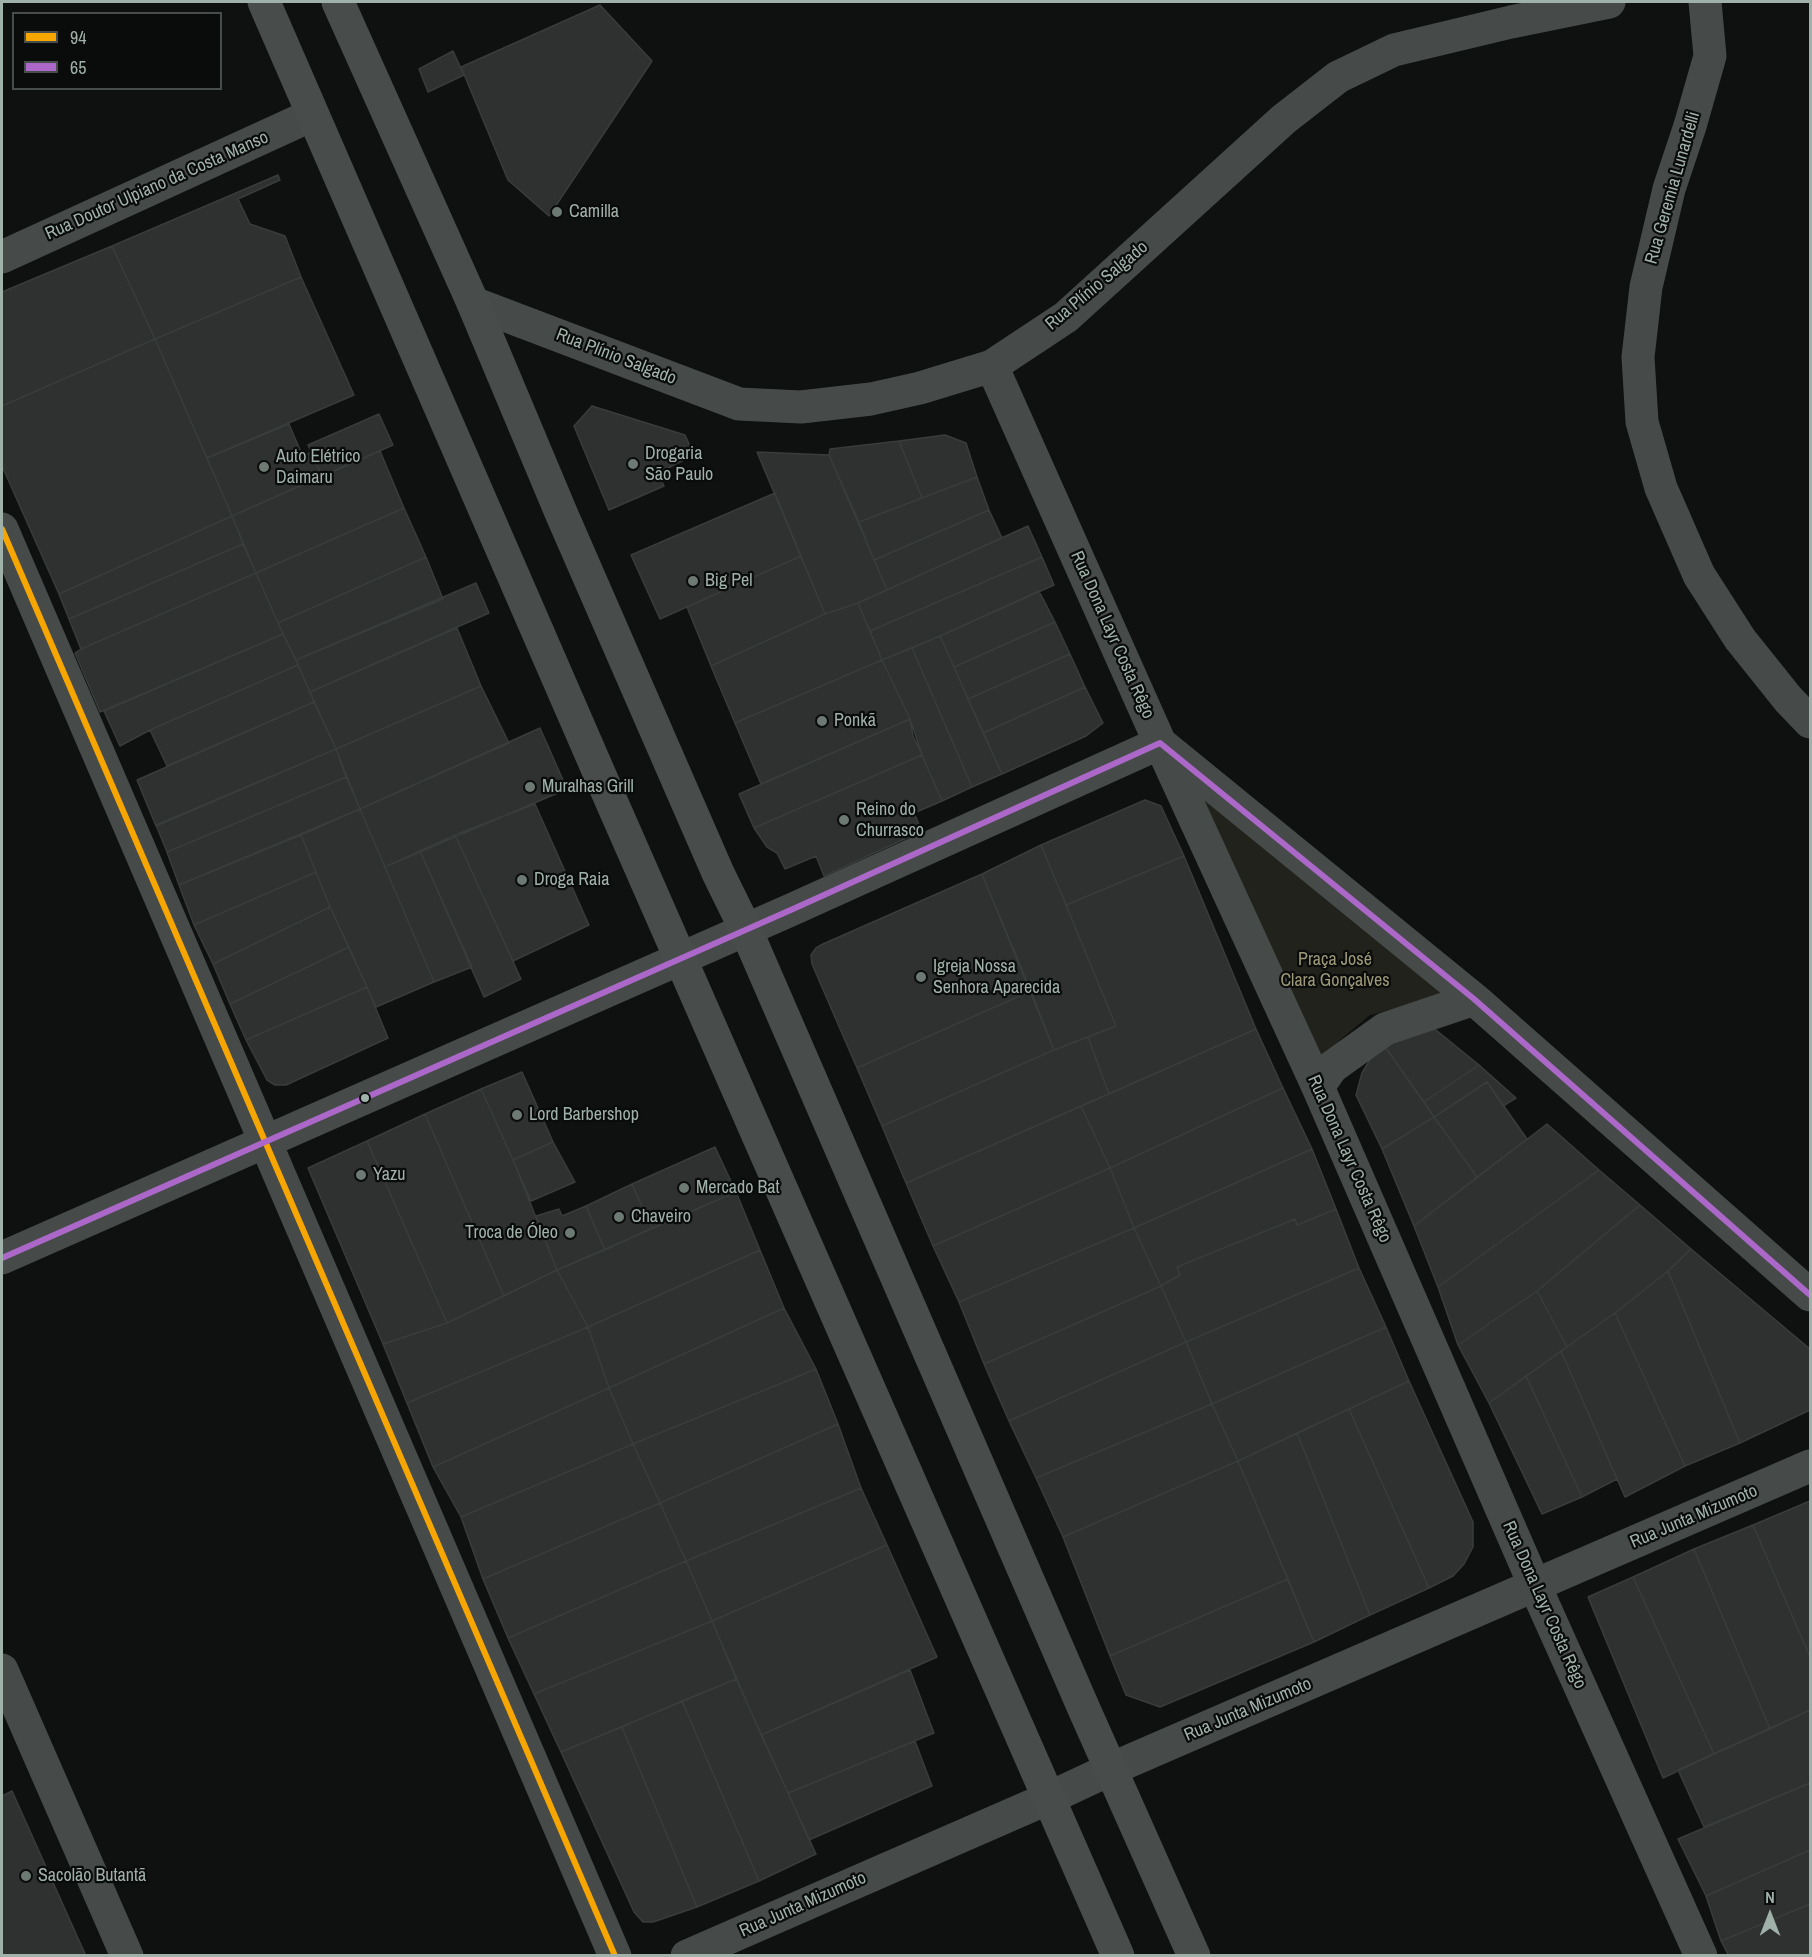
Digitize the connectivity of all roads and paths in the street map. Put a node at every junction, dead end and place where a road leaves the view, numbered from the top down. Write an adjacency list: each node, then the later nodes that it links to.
1 (264, 2): 5 (main road)
2 (338, 2): 7 (main road)
3 (1609, 2): 8 (street, Rua Plínio Salgado)
4 (1705, 2): 10 (street, Rua Geremia Lunardelli)
5 (312, 115): 6 (street, Rua Doutor Ulpiano da Costa Manso); 13 (main road)
6 (2, 257)
7 (473, 303): 8 (street, Rua Plínio Salgado); 12 (main road)
8 (992, 366): 11 (street, Rua Dona Layr Costa Rêgo)
9 (2, 529): 16 (street)
10 (1810, 722)
11 (1160, 743): 12 (street); 14 (street); 15 (street, Rua Dona Layr Costa Rêgo)
12 (746, 930): 13 (street); 22 (main road)
13 (681, 958): 16 (street); 23 (main road)
14 (1474, 999): 15 (street); 18 (street)
15 (1318, 1087): 20 (street, Rua Dona Layr Costa Rêgo)
16 (264, 1141): 17 (street); 25 (street)
17 (2, 1258)
18 (1810, 1295)
19 (1810, 1466): 20 (street, Rua Junta Mizumoto)
20 (1535, 1586): 22 (street, Rua Junta Mizumoto); 29 (street, Rua Dona Layr Costa Rêgo)
21 (2, 1670): 24 (street)
22 (1111, 1769): 23 (street, Rua Junta Mizumoto); 28 (main road)
23 (1048, 1798): 26 (street, Rua Junta Mizumoto); 27 (main road)
24 (127, 1956)
25 (615, 1956)
26 (687, 1956)
27 (1118, 1956)
28 (1194, 1956)
29 (1701, 1956)

